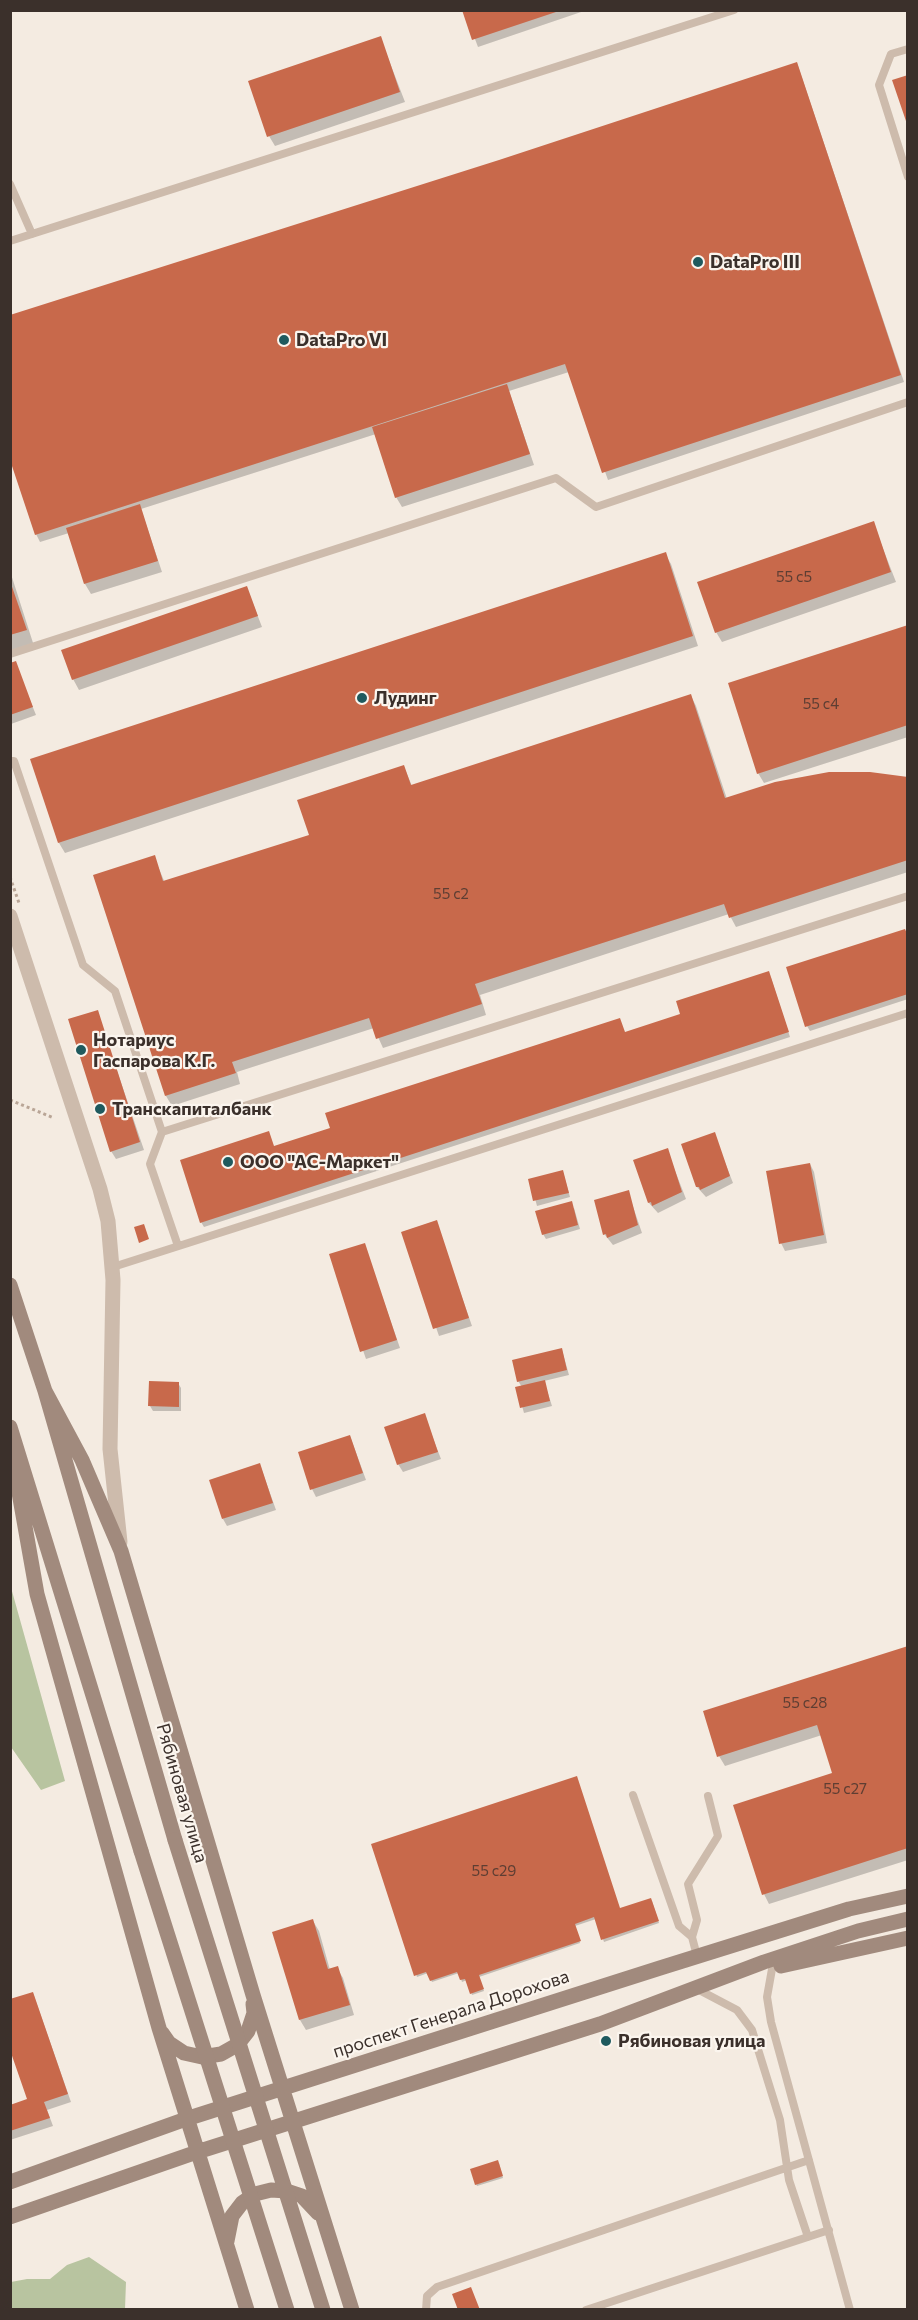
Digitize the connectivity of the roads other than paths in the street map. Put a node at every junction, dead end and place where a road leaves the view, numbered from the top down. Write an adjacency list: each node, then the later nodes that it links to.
1 (734, 10): 5 (lane)
2 (908, 49): 3 (lane)
3 (908, 177)
4 (10, 184): 5 (lane)
5 (32, 234): 6 (lane)
6 (10, 241)
7 (908, 402): 8 (lane)
8 (10, 654)
9 (10, 761): 13 (lane)
10 (908, 896): 13 (lane)
11 (10, 916): 15 (street)
12 (908, 1013): 14 (lane)
13 (162, 1132): 14 (lane)
14 (178, 1246): 15 (lane)
15 (113, 1267): 20 (street)
16 (10, 1285): 17 (main road, Рябиновая улица)
17 (45, 1392): 20 (main road); 47 (main road, Рябиновая улица, bridge)
18 (10, 1427): 46 (main road, bridge)
19 (10, 1442): 32 (main road)
20 (121, 1551): 30 (main road)
21 (633, 1795): 25 (lane)
22 (708, 1796): 25 (lane)
23 (908, 1896): 27 (main road, проспект Генерала Дорохова)
24 (908, 1919): 31 (main road)
25 (692, 1938): 27 (lane)
26 (908, 1938): 28 (main road)
27 (697, 1956): 33 (main road, проспект Генерала Дорохова)
28 (772, 1969): 29 (main road); 37 (lane)
29 (699, 1990): 31 (main road); 38 (lane)
30 (253, 1995): 32 (main road); 33 (main road)
31 (663, 2000): 35 (main road)
32 (159, 2028): 34 (main road)
33 (282, 2089): 34 (main road, проспект Генерала Дорохова); 35 (main road)
34 (186, 2119): 36 (main road); 39 (main road, проспект Генерала Дорохова)
35 (292, 2123): 36 (main road); 41 (main road)
36 (197, 2152): 40 (main road); 44 (main road)
37 (809, 2160): 38 (lane); 42 (lane)
38 (788, 2167): 43 (lane); 49 (lane)
39 (10, 2182)
40 (10, 2217)
41 (323, 2220): 44 (main road); 48 (main road)
42 (829, 2230): 43 (lane); 51 (lane)
43 (808, 2237): 50 (lane)
44 (226, 2247): 45 (main road)
45 (247, 2310)
46 (287, 2310)
47 (323, 2310)
48 (352, 2310)
49 (426, 2310)
50 (586, 2310)
51 (850, 2310)

